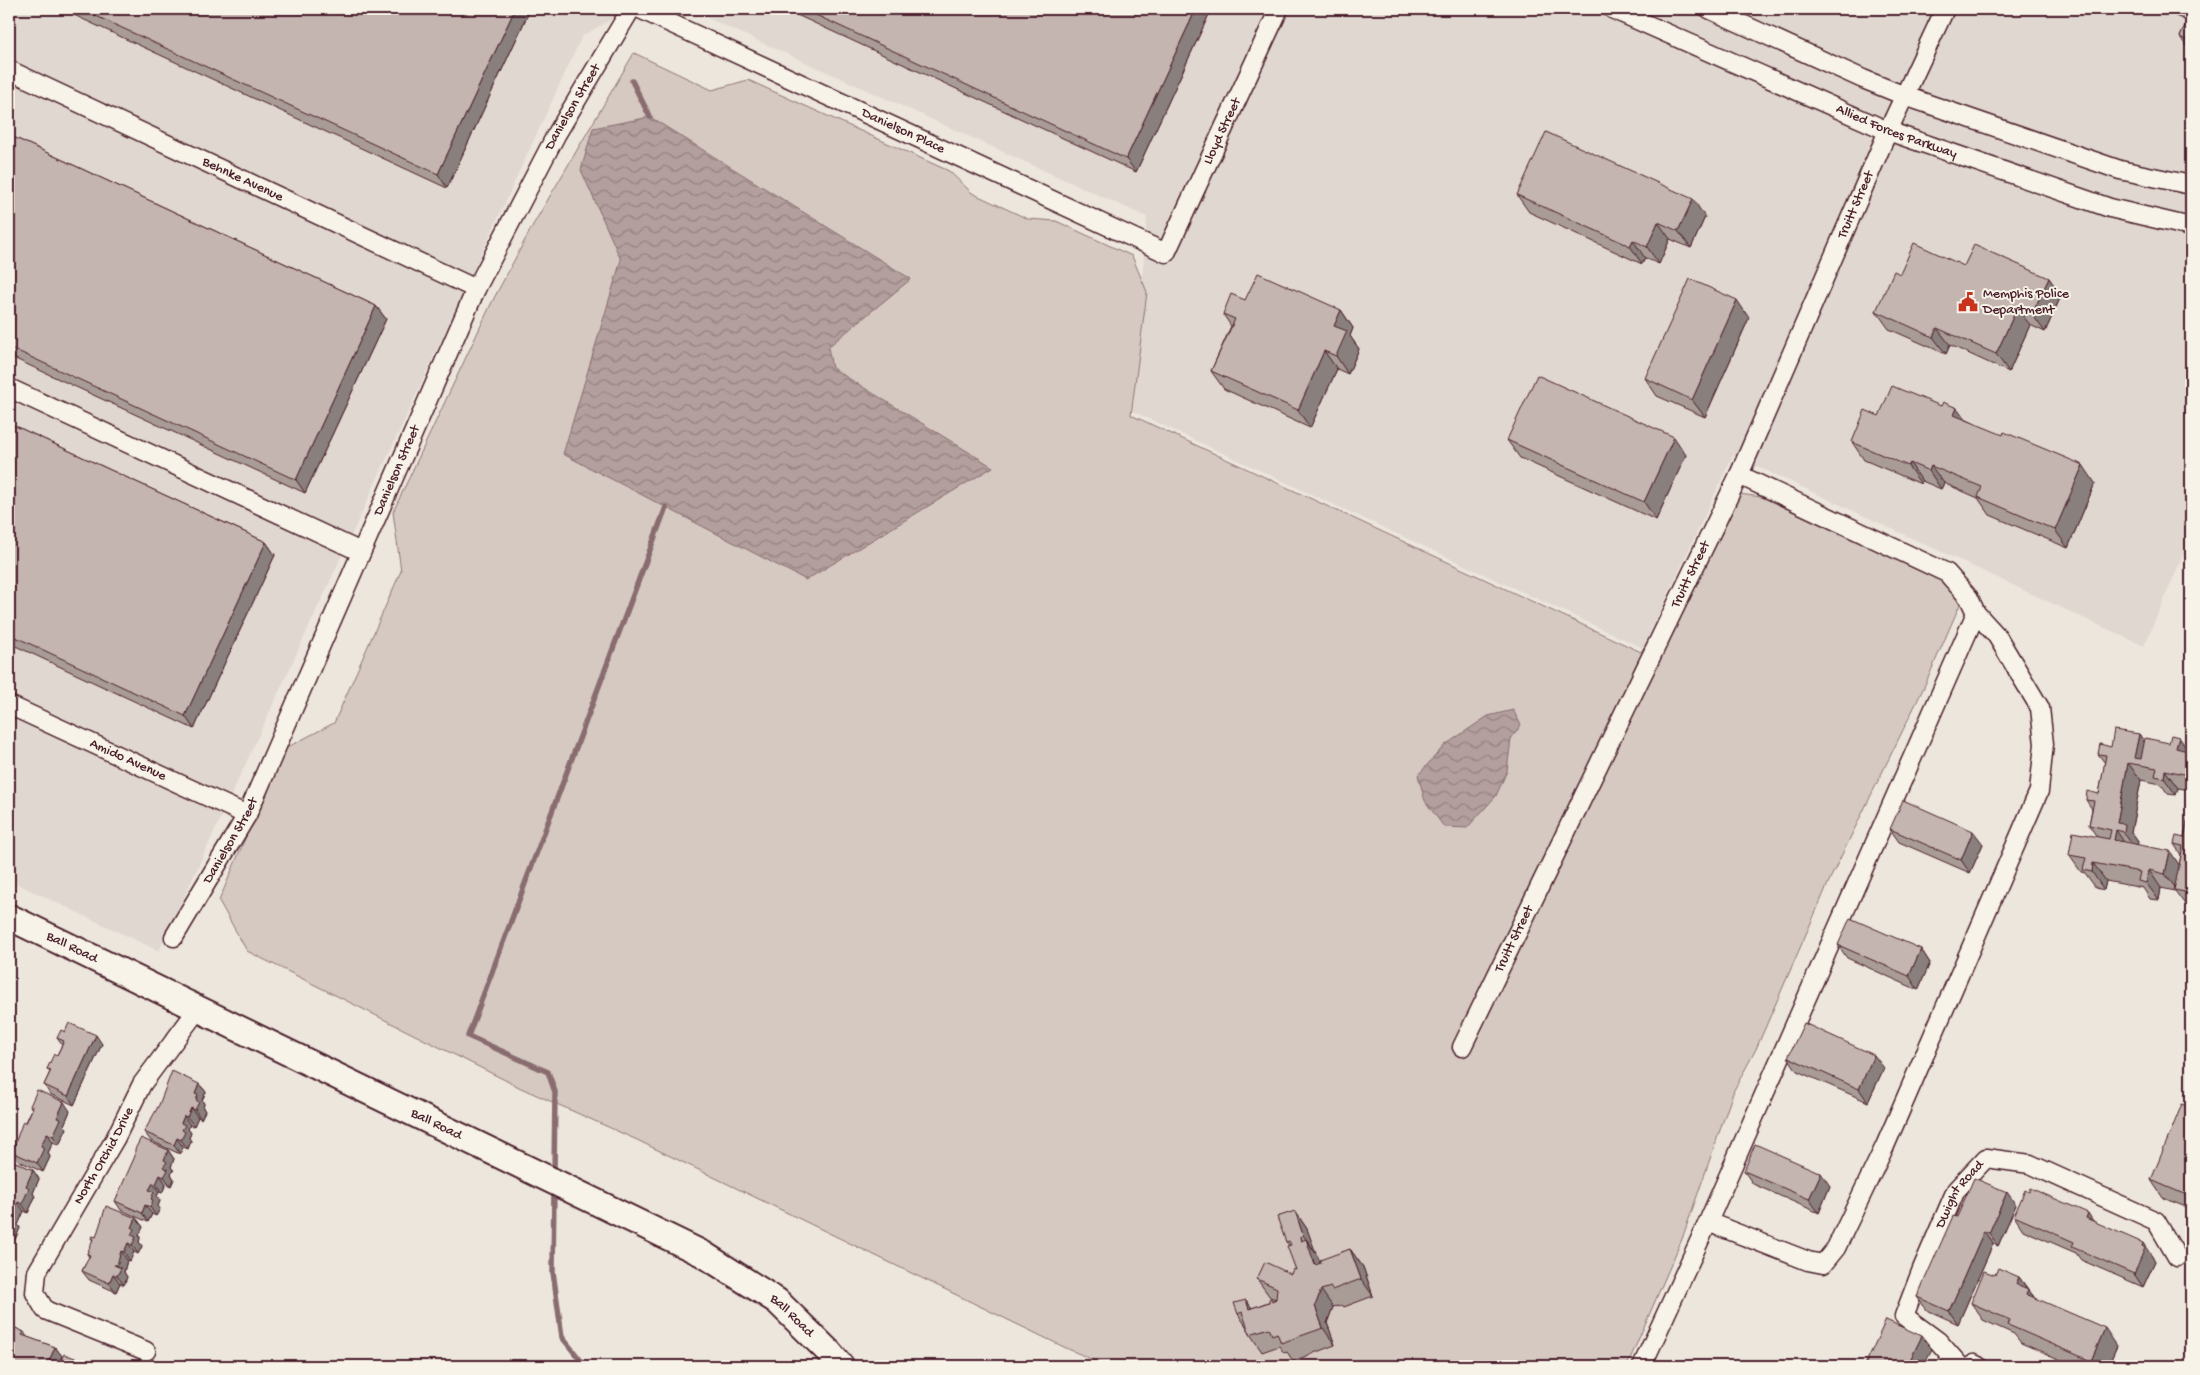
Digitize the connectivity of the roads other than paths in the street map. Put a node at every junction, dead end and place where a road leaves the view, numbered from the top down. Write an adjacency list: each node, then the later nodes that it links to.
1 (630, 9): 13 (street, Danielson Street)
2 (640, 9): 12 (street, Danielson Place)
3 (1279, 9): 12 (street, Lloyd Street)
4 (1612, 9): 9 (street, Allied Forces Parkway)
5 (1709, 9): 8 (street)
6 (1945, 9): 8 (street, Truitt Street)
7 (9, 70): 13 (street, Behnke Avenue)
8 (1905, 96): 9 (street, Truitt Street); 10 (street)
9 (1888, 131): 11 (street, Allied Forces Parkway); 15 (street, Truitt Street)
10 (2191, 185)
11 (2191, 227)
12 (1166, 253)
13 (476, 289): 16 (street, Danielson Street)
14 (9, 388): 16 (street)
15 (1739, 475): 17 (street); 23 (street, Truitt Street)
16 (361, 552): 19 (street, Danielson Street)
17 (1976, 612): 24 (street); 24 (street)
18 (9, 705): 19 (street, Amido Avenue)
19 (247, 814): 21 (street, Danielson Street)
20 (9, 917): 22 (main road, Ball Road)
21 (174, 937)
22 (198, 1009): 26 (street, North Orchid Drive); 27 (main road, Ball Road)
23 (1462, 1047)
24 (1708, 1222): 28 (street)
25 (2177, 1257): 29 (street, Dwight Road)
26 (146, 1351)
27 (840, 1366)
28 (1642, 1366)
29 (1960, 1366)
30 (1972, 1366): 31 (street)
31 (1978, 1366)

